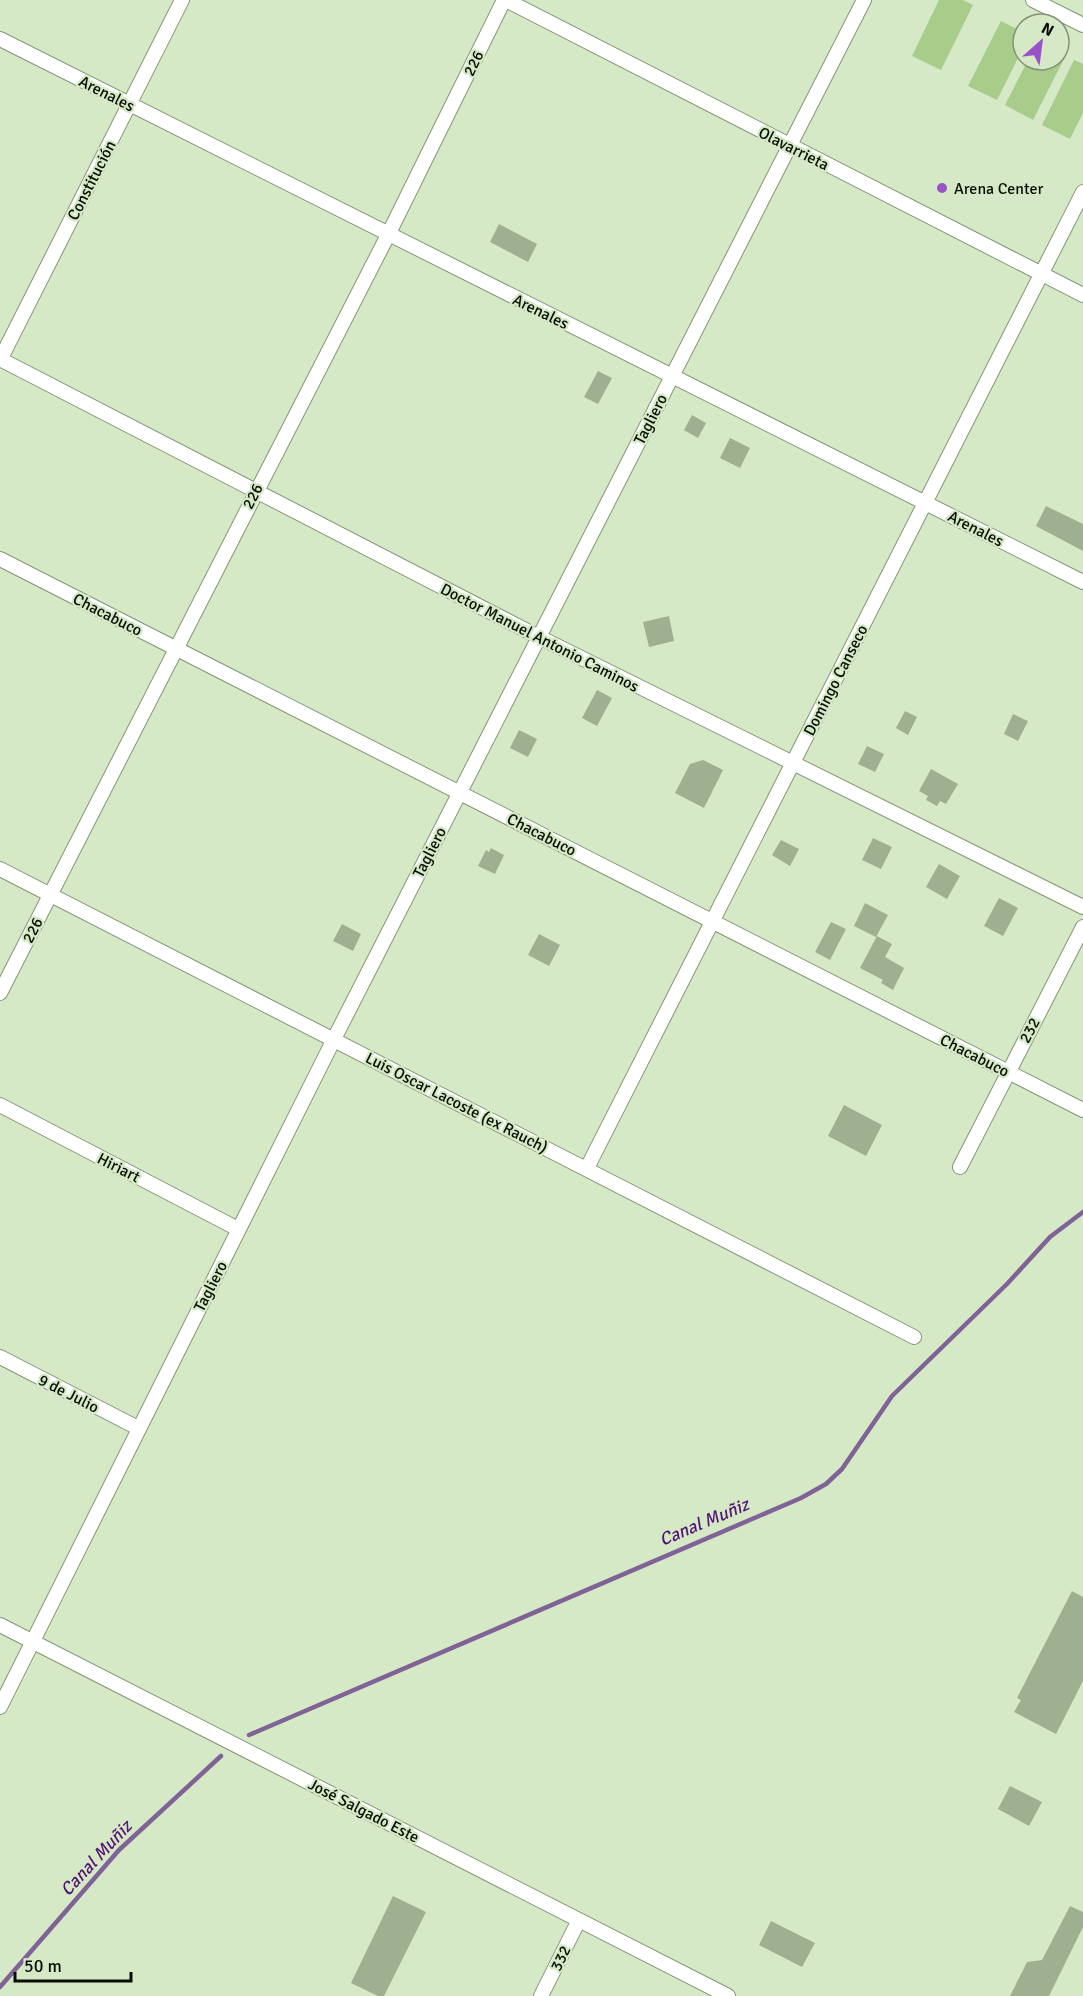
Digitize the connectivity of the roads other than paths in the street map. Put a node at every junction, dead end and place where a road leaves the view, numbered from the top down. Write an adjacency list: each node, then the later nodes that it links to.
1 (182, 0): 7 (street, Constitución)
2 (505, 0): 8 (street, Olavarrieta); 10 (street, 226)
3 (864, 0): 8 (street, Tagliero)
4 (1033, 0): 5 (street)
5 (1083, 25)
6 (0, 39): 7 (street, Arenales)
7 (130, 105): 10 (street, Arenales); 13 (street, Constitución)
8 (789, 146): 11 (street, Olavarrieta); 14 (street, Tagliero)
9 (1083, 192): 11 (street, Domingo Canseco)
10 (388, 235): 14 (street, Arenales); 15 (street, 226)
11 (1041, 274): 12 (street, Olavarrieta); 16 (street, Domingo Canseco)
12 (1083, 295)
13 (0, 359): 15 (street, Doctor Manuel Antonio Caminos)
14 (672, 376): 16 (street, Arenales); 19 (street, Tagliero)
15 (255, 491): 19 (street, Doctor Manuel Antonio Caminos); 20 (street, 226)
16 (926, 502): 18 (street, Arenales); 21 (street, Domingo Canseco)
17 (0, 559): 20 (street, Chacabuco)
18 (1083, 582)
19 (539, 637): 21 (street, Doctor Manuel Antonio Caminos); 22 (street, Tagliero)
20 (175, 648): 22 (street, Chacabuco); 24 (street, 226)
21 (792, 764): 25 (street, Doctor Manuel Antonio Caminos); 26 (street, Domingo Canseco)
22 (459, 793): 26 (street, Chacabuco); 29 (street, Tagliero)
23 (0, 869): 24 (street, Luis Oscar Lacoste (ex Rauch))
24 (50, 895): 28 (street, 226); 29 (street, Luis Oscar Lacoste (ex Rauch))
25 (1083, 907)
26 (713, 921): 30 (street, Chacabuco); 34 (street, Domingo Canseco)
27 (1083, 927): 30 (street, 232)
28 (0, 993)
29 (334, 1039): 34 (street, Luis Oscar Lacoste (ex Rauch)); 35 (street, Tagliero)
30 (1007, 1072): 32 (street, Chacabuco); 33 (street, 232)
31 (0, 1106): 35 (street, Hiriart)
32 (1083, 1110)
33 (960, 1167)
34 (587, 1168): 36 (street, Luis Oscar Lacoste (ex Rauch))
35 (238, 1230): 38 (street, Tagliero)
36 (914, 1337)
37 (0, 1357): 38 (street, 9 de Julio)
38 (138, 1428): 40 (street, Tagliero)
39 (0, 1625): 40 (street, José Salgado Este)
40 (34, 1642): 41 (street, Tagliero); 42 (street, José Salgado Este)
41 (0, 1707)
42 (579, 1920): 43 (street, 332); 44 (street, José Salgado Este)
43 (541, 1996)
44 (728, 1996)

